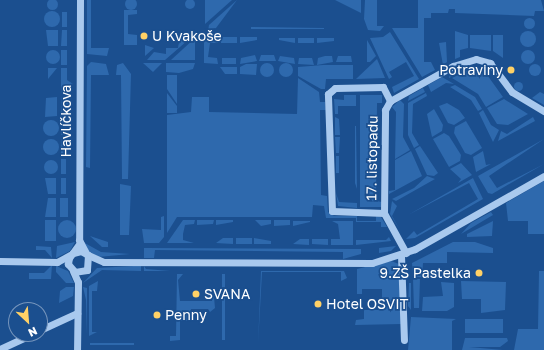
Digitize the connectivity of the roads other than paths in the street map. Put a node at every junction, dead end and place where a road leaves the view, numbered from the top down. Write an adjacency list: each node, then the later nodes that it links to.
1 (80, 0): 6 (street, Havlíčkova)
2 (390, 101): 3 (street, 17. listopadu); 5 (street, 17. listopadu); 5 (street)
3 (544, 111)
4 (544, 176): 9 (street)
5 (384, 213): 9 (street, 17. listopadu)
6 (80, 242): 7 (street); 8 (street)
7 (72, 254): 8 (street); 11 (street); 13 (street)
8 (87, 254): 12 (street); 14 (street)
9 (403, 254): 12 (street); 18 (street, 17. listopadu)
10 (0, 261): 11 (street)
11 (57, 262): 13 (street)
12 (104, 262): 14 (street)
13 (72, 270): 14 (street); 15 (street)
14 (86, 271): 15 (street)
15 (78, 282): 16 (street)
16 (77, 313): 17 (street); 21 (street)
17 (48, 326)
18 (404, 340)
19 (13, 346): 20 (street)
20 (0, 349)
21 (77, 350)

